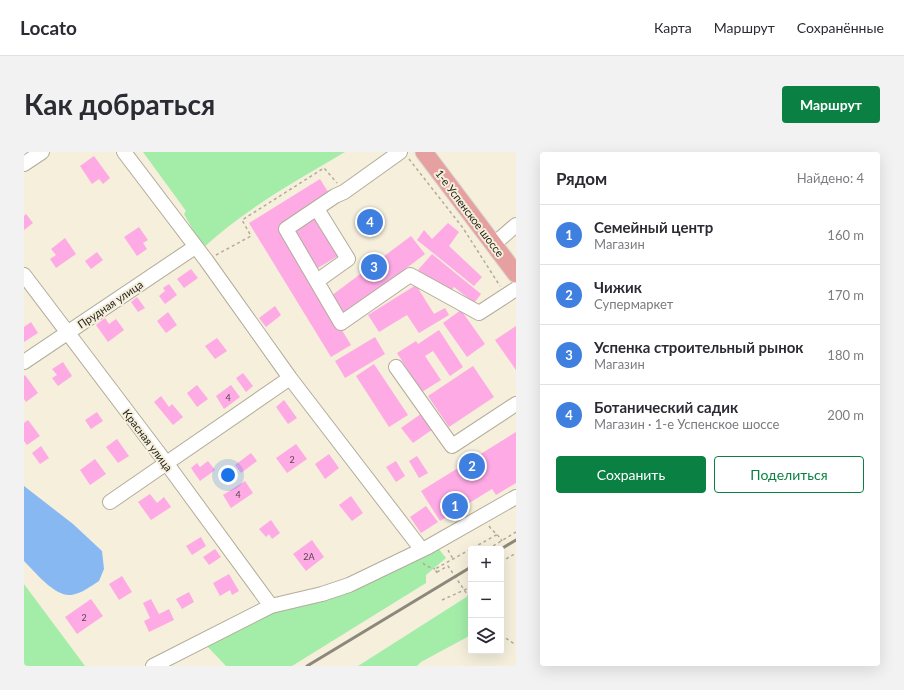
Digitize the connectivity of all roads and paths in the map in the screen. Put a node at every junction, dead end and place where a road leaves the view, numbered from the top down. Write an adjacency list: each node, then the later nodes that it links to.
1 (42, 152): 5 (street)
2 (124, 152): 10 (street)
3 (424, 152): 9 (main road, 1-е Успенское шоссе)
4 (404, 155): 6 (street); 15 (path)
5 (24, 164)
6 (344, 192): 7 (street); 11 (path)
7 (317, 209): 14 (street); 14 (street)
8 (516, 225): 9 (street)
9 (494, 244): 12 (main road, 1-е Успенское шоссе)
10 (195, 247): 11 (street); 16 (street, Прудная улица)
11 (206, 260): 19 (street)
12 (516, 274)
13 (24, 275): 16 (street, Красная улица)
14 (317, 281): 15 (street)
15 (512, 291)
16 (68, 333): 17 (street, Прудная улица); 21 (street, Красная улица)
17 (24, 362)
18 (396, 366): 20 (street)
19 (290, 378): 21 (street); 27 (street)
20 (516, 404)
21 (167, 464): 23 (street); 34 (street, Красная улица)
22 (516, 497): 27 (street)
23 (110, 502)
24 (516, 532): 25 (path)
25 (502, 541): 26 (path); 31 (path)
26 (493, 546)
27 (422, 550): 34 (street)
28 (516, 553): 29 (path)
29 (504, 560)
30 (468, 589): 31 (path)
31 (464, 591): 32 (path); 33 (path)
32 (468, 596)
33 (442, 600)
34 (271, 606): 37 (street)
35 (504, 637): 36 (path)
36 (516, 645)
37 (154, 666)

